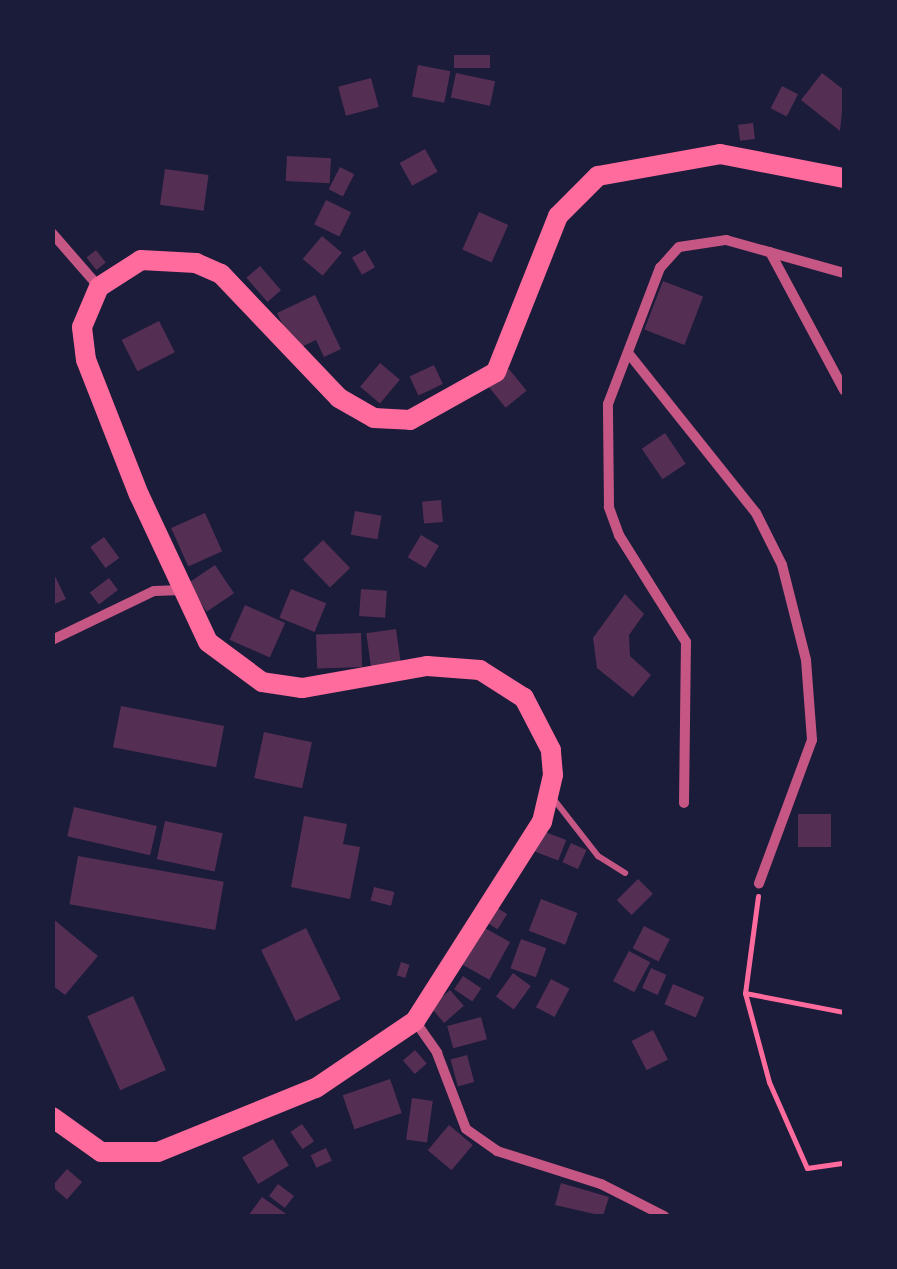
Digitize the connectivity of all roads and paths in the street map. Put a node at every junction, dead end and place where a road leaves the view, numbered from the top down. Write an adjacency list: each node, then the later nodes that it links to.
1 (844, 178): 5 (main road)
2 (52, 232): 5 (street)
3 (770, 252): 4 (street); 6 (street); 7 (street)
4 (844, 273)
5 (99, 287): 8 (main road)
6 (629, 354): 11 (street); 13 (street)
7 (844, 390)
8 (184, 590): 9 (street); 10 (main road)
9 (52, 640)
10 (550, 797): 12 (lane); 16 (main road)
11 (684, 803)
12 (625, 873)
13 (759, 883): 14 (path)
14 (745, 993): 15 (path); 18 (path)
15 (844, 1012)
16 (415, 1021): 17 (main road); 19 (street)
17 (52, 1118)
18 (844, 1163)
19 (664, 1216)

